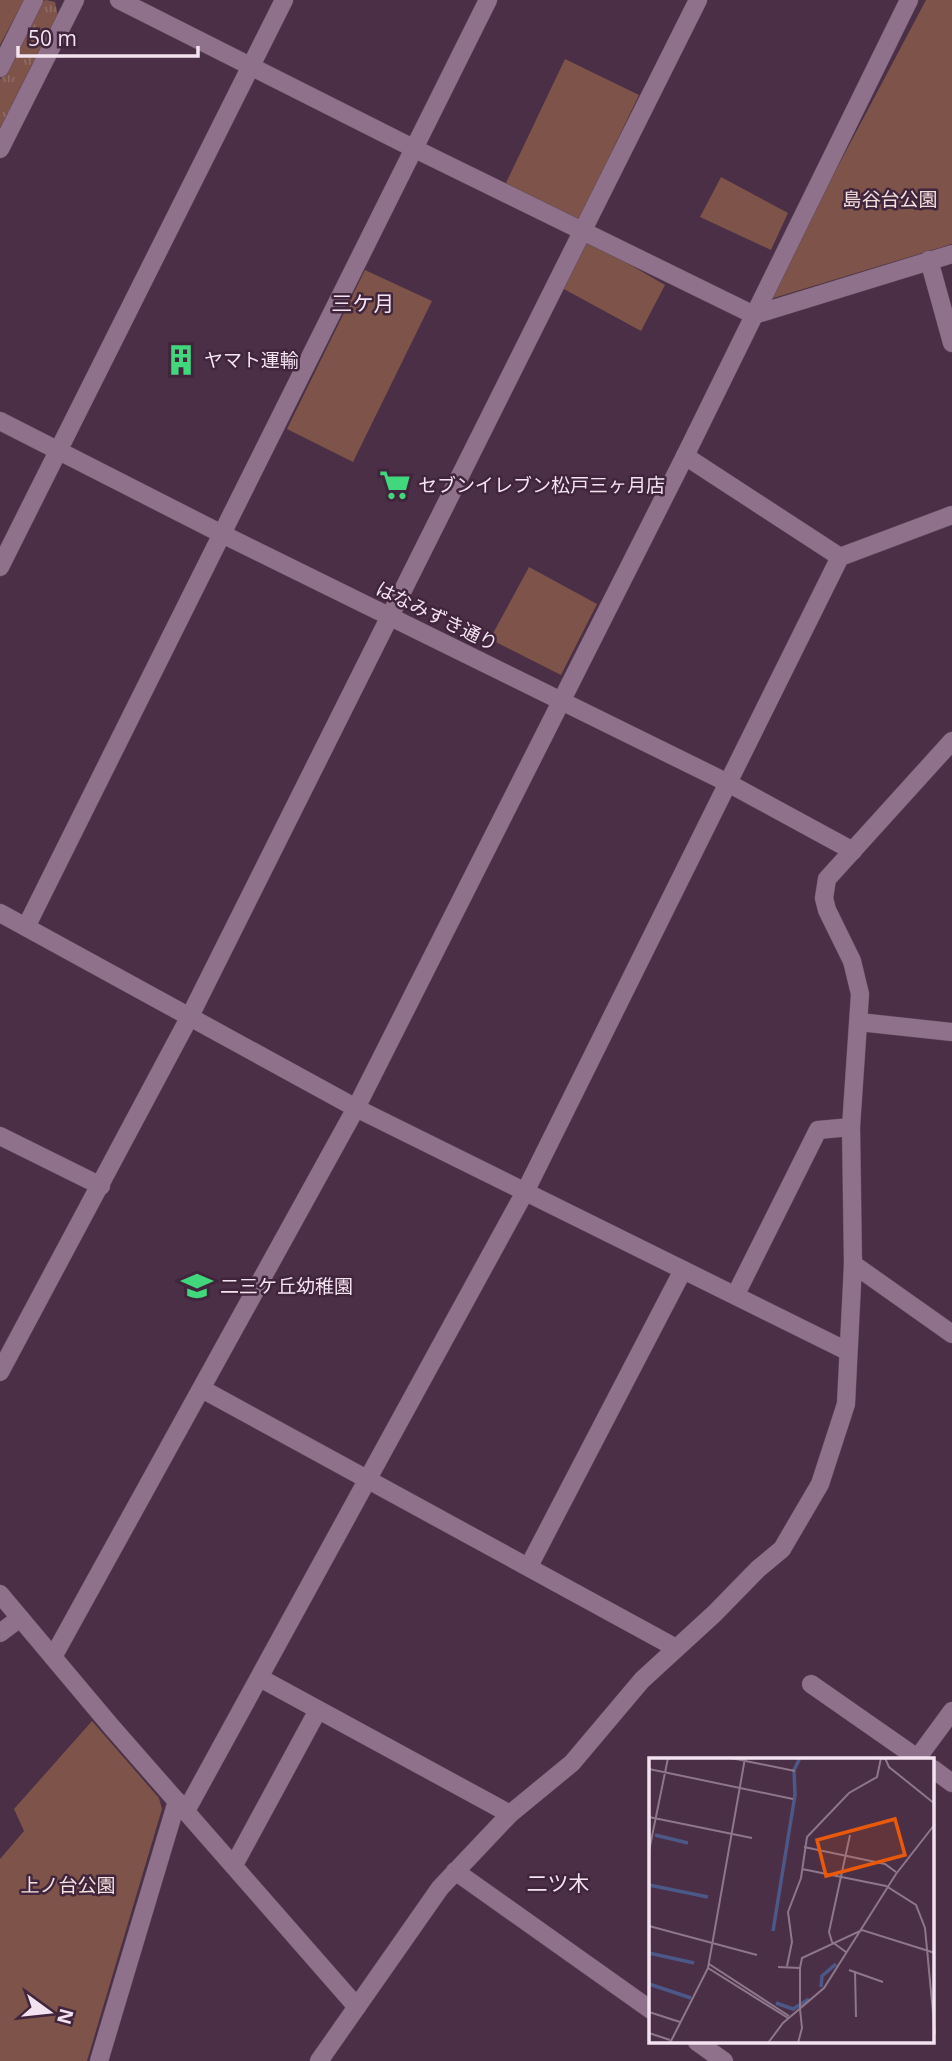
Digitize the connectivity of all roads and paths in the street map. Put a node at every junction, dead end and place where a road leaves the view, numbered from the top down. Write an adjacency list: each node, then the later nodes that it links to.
1 (34, 0): 9 (street)
2 (75, 0): 11 (street)
3 (119, 0): 8 (street)
4 (284, 0): 8 (street)
5 (488, 0): 10 (street)
6 (698, 0): 12 (street)
7 (909, 0): 15 (street)
8 (251, 67): 10 (street); 18 (street)
9 (0, 68)
10 (413, 148): 12 (street); 21 (street)
11 (0, 149)
12 (582, 232): 15 (street); 24 (street)
13 (952, 254): 14 (street)
14 (929, 260): 15 (street); 16 (street)
15 (754, 315): 19 (street)
16 (952, 343)
17 (0, 421): 18 (street, はなみずき通り)
18 (59, 450): 21 (street, はなみずき通り); 23 (street)
19 (685, 456): 22 (street); 25 (street)
20 (952, 515): 22 (street)
21 (222, 534): 24 (street, はなみずき通り); 30 (street)
22 (840, 557): 27 (street)
23 (0, 567)
24 (389, 615): 25 (street, はなみずき通り); 31 (street)
25 (561, 700): 27 (street, はなみずき通り); 34 (street)
26 (952, 741): 28 (street)
27 (728, 783): 28 (street, はなみずき通り); 38 (street)
28 (853, 850): 32 (street)
29 (0, 913): 30 (street)
30 (26, 927): 31 (street)
31 (189, 1018): 34 (street); 37 (street)
32 (859, 1022): 33 (street); 35 (street)
33 (952, 1032)
34 (356, 1108): 38 (street); 45 (street)
35 (851, 1127): 39 (street); 41 (street)
36 (0, 1136): 37 (street)
37 (101, 1186): 44 (street)
38 (526, 1190): 40 (street); 46 (street)
39 (853, 1264): 42 (street); 43 (street)
40 (683, 1270): 41 (street); 47 (street)
41 (736, 1294): 43 (street)
42 (952, 1334)
43 (847, 1351): 51 (street)
44 (0, 1372)
45 (202, 1389): 46 (street); 52 (street)
46 (366, 1479): 47 (street); 53 (street)
47 (529, 1566): 51 (street)
48 (0, 1594): 49 (street)
49 (20, 1618): 50 (street); 52 (street)
50 (0, 1633)
51 (676, 1648): 62 (street)
52 (53, 1657): 61 (street)
53 (260, 1678): 55 (street); 61 (street)
54 (811, 1684): 57 (street)
55 (318, 1710): 62 (street); 63 (street)
56 (952, 1711): 58 (street)
57 (917, 1758)
58 (919, 1758)
59 (934, 1770): 60 (street)
60 (952, 1783)
61 (182, 1806): 63 (street); 67 (street)
62 (510, 1814): 64 (street)
63 (234, 1865): 65 (street)
64 (455, 1871): 65 (street); 66 (street)
65 (357, 2007): 68 (street)
66 (649, 2009)
67 (99, 2061)
68 (319, 2061)

